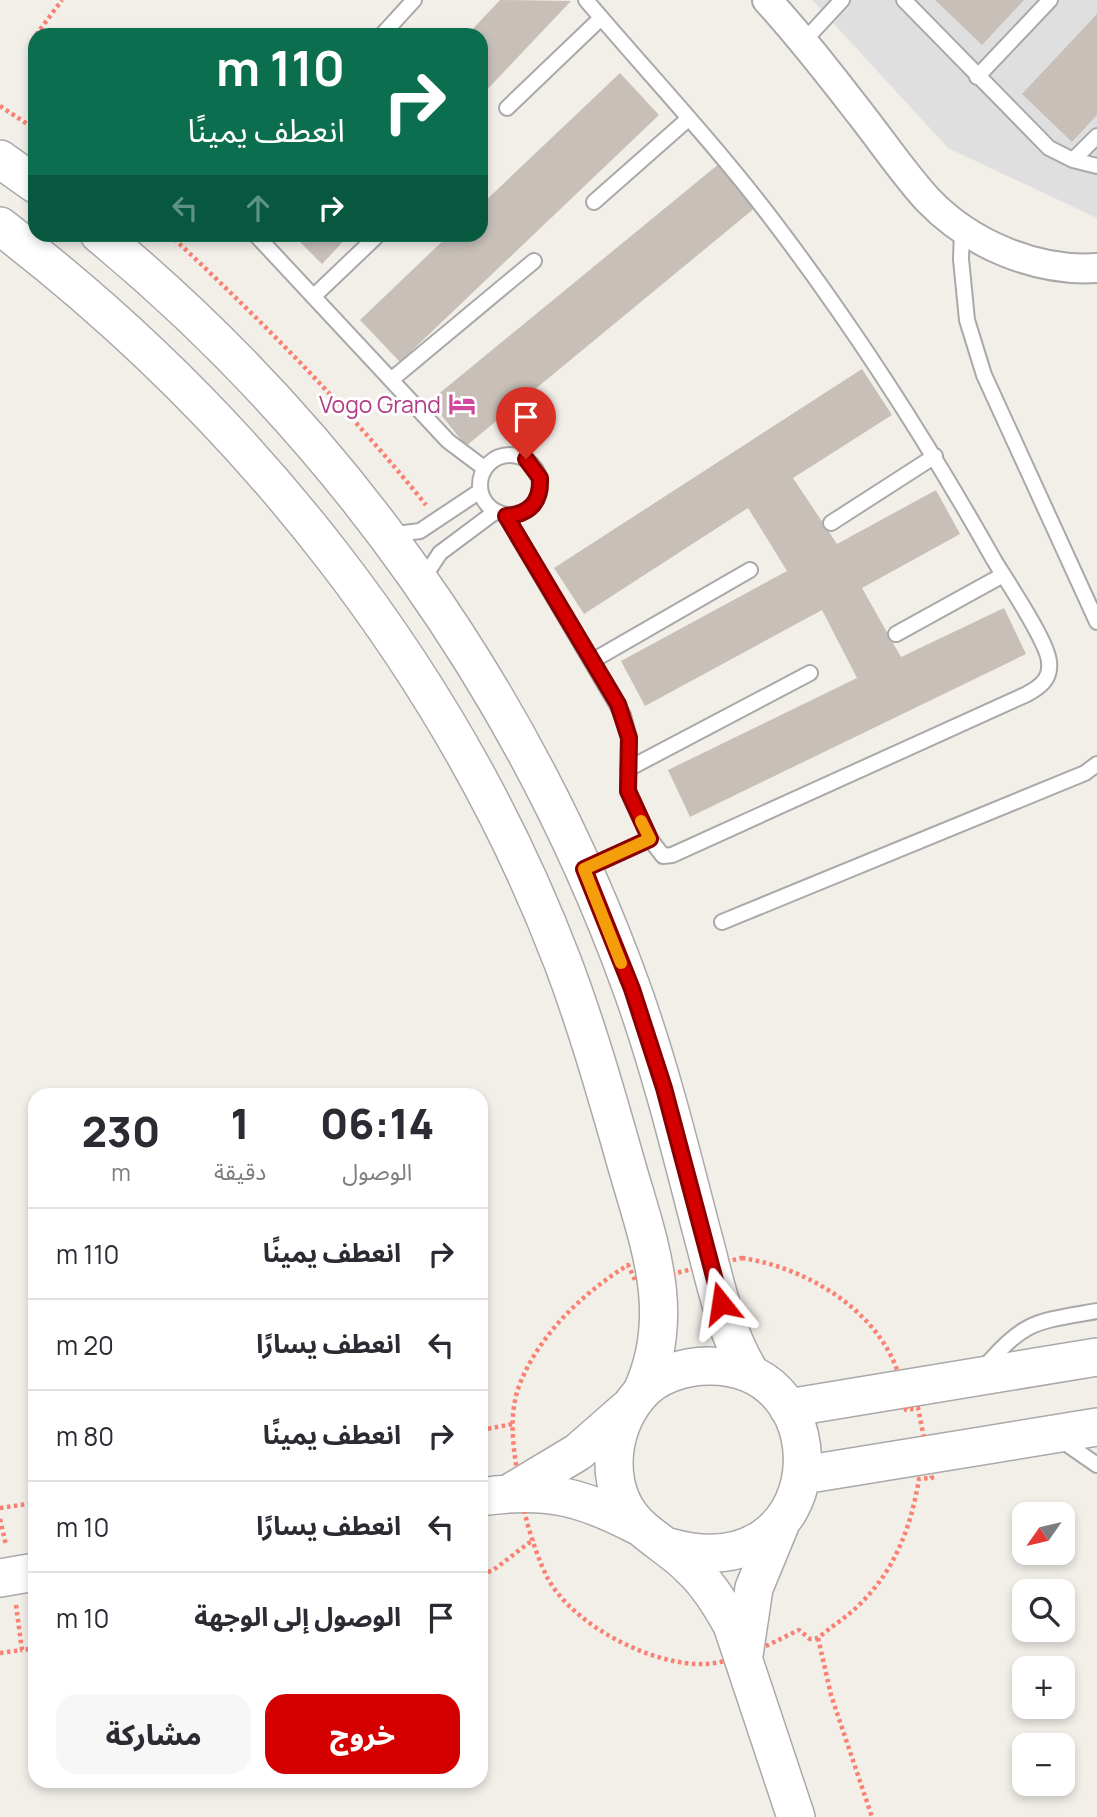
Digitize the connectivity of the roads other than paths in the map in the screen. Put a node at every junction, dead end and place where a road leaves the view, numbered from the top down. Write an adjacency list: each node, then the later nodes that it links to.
1 (414, 0): 8 (lane)
2 (586, 0): 7 (lane)
3 (767, 0): 9 (street)
4 (842, 0): 9 (lane)
5 (904, 0): 10 (lane)
6 (1050, 0): 10 (lane)
7 (601, 18): 11 (lane); 12 (lane)
8 (388, 28)
9 (804, 41): 20 (street)
10 (977, 77): 15 (lane)
11 (507, 108)
12 (687, 120): 18 (lane); 28 (lane)
13 (1097, 136): 15 (lane)
14 (0, 159): 17 (street)
15 (1073, 160): 16 (lane)
16 (1097, 166)
17 (28, 179)
18 (594, 202)
19 (0, 226): 50 (street)
20 (962, 229): 25 (street); 37 (lane)
21 (108, 242): 33 (street)
22 (263, 242): 26 (lane)
23 (370, 242): 26 (lane)
24 (534, 261): 27 (lane)
25 (1097, 268)
26 (313, 296): 27 (lane)
27 (391, 380): 29 (lane)
28 (935, 456): 32 (lane); 35 (lane)
29 (484, 468): 30 (lane); 31 (lane)
30 (480, 491): 31 (lane); 33 (lane)
31 (500, 514): 36 (lane); 39 (lane)
32 (831, 523)
33 (386, 535): 36 (street)
34 (750, 570): 39 (lane)
35 (1003, 575): 38 (lane); 43 (lane)
36 (421, 583): 44 (street)
37 (1097, 622)
38 (895, 634)
39 (592, 661): 42 (lane)
40 (810, 673): 42 (lane)
41 (1097, 764): 45 (lane)
42 (628, 769): 43 (lane)
43 (650, 839): 44 (lane)
44 (584, 869): 48 (street)
45 (722, 922)
46 (1097, 1311): 49 (lane)
47 (1097, 1357): 49 (street)
48 (751, 1374): 50 (street); 51 (street)
49 (976, 1377): 51 (street)
50 (636, 1398): 56 (street); 58 (street)
51 (789, 1408): 55 (street)
52 (1097, 1427): 53 (street)
53 (1054, 1434): 54 (lane); 55 (street)
54 (1097, 1465)
55 (803, 1475): 57 (street)
56 (507, 1493): 58 (street)
57 (780, 1525): 58 (street); 61 (street)
58 (655, 1537): 61 (street)
59 (28, 1573): 60 (street)
60 (0, 1578)
61 (744, 1656): 62 (street)
62 (796, 1817)

